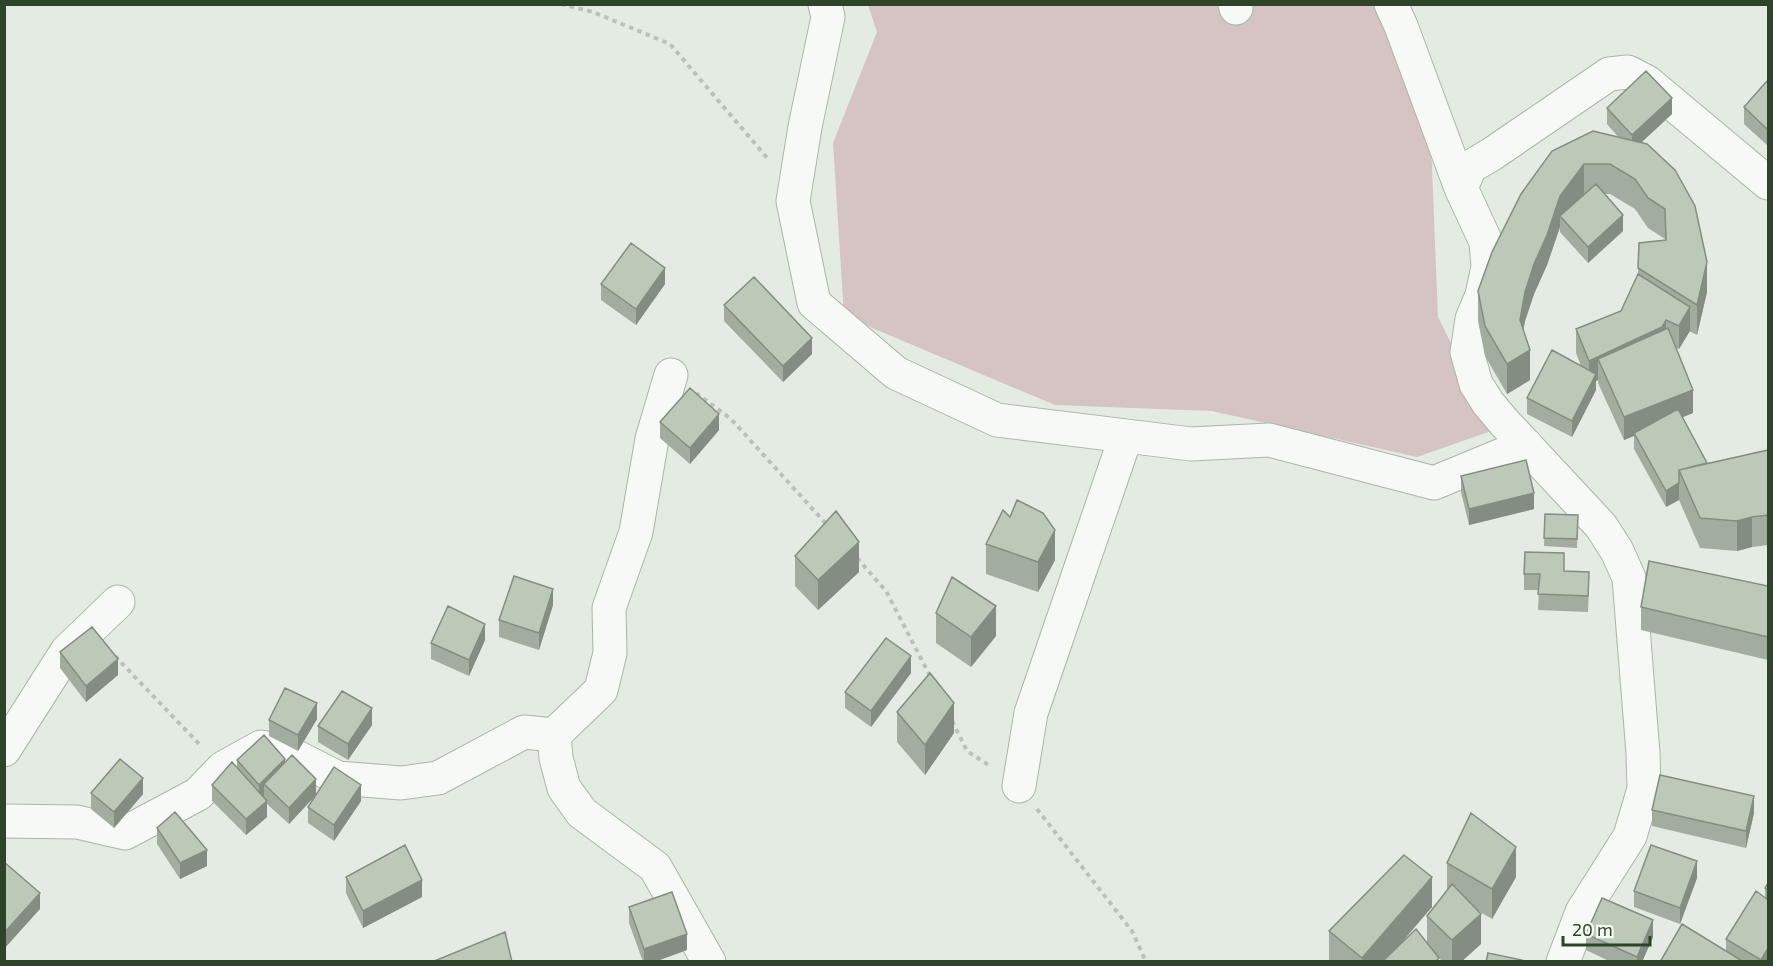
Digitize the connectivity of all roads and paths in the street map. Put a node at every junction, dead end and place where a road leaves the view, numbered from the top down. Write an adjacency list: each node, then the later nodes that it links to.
1 (561, 4): 6 (path)
2 (825, 4): 6 (street)
3 (1391, 4): 5 (street)
4 (1768, 183): 5 (street)
5 (1461, 188): 9 (street)
6 (795, 191): 8 (street)
7 (672, 375): 10 (path); 16 (street)
8 (1126, 436): 9 (street); 19 (street)
9 (1526, 446): 23 (street)
10 (831, 530)
11 (855, 556): 14 (path)
12 (118, 602): 13 (street)
13 (90, 630): 17 (street); 18 (path)
14 (933, 683)
15 (948, 712): 19 (path)
16 (554, 735): 18 (street); 21 (street)
17 (4, 750)
18 (223, 768): 20 (street)
19 (1019, 786): 22 (path)
20 (4, 820)
21 (709, 962)
22 (1146, 962)
23 (1563, 962)

